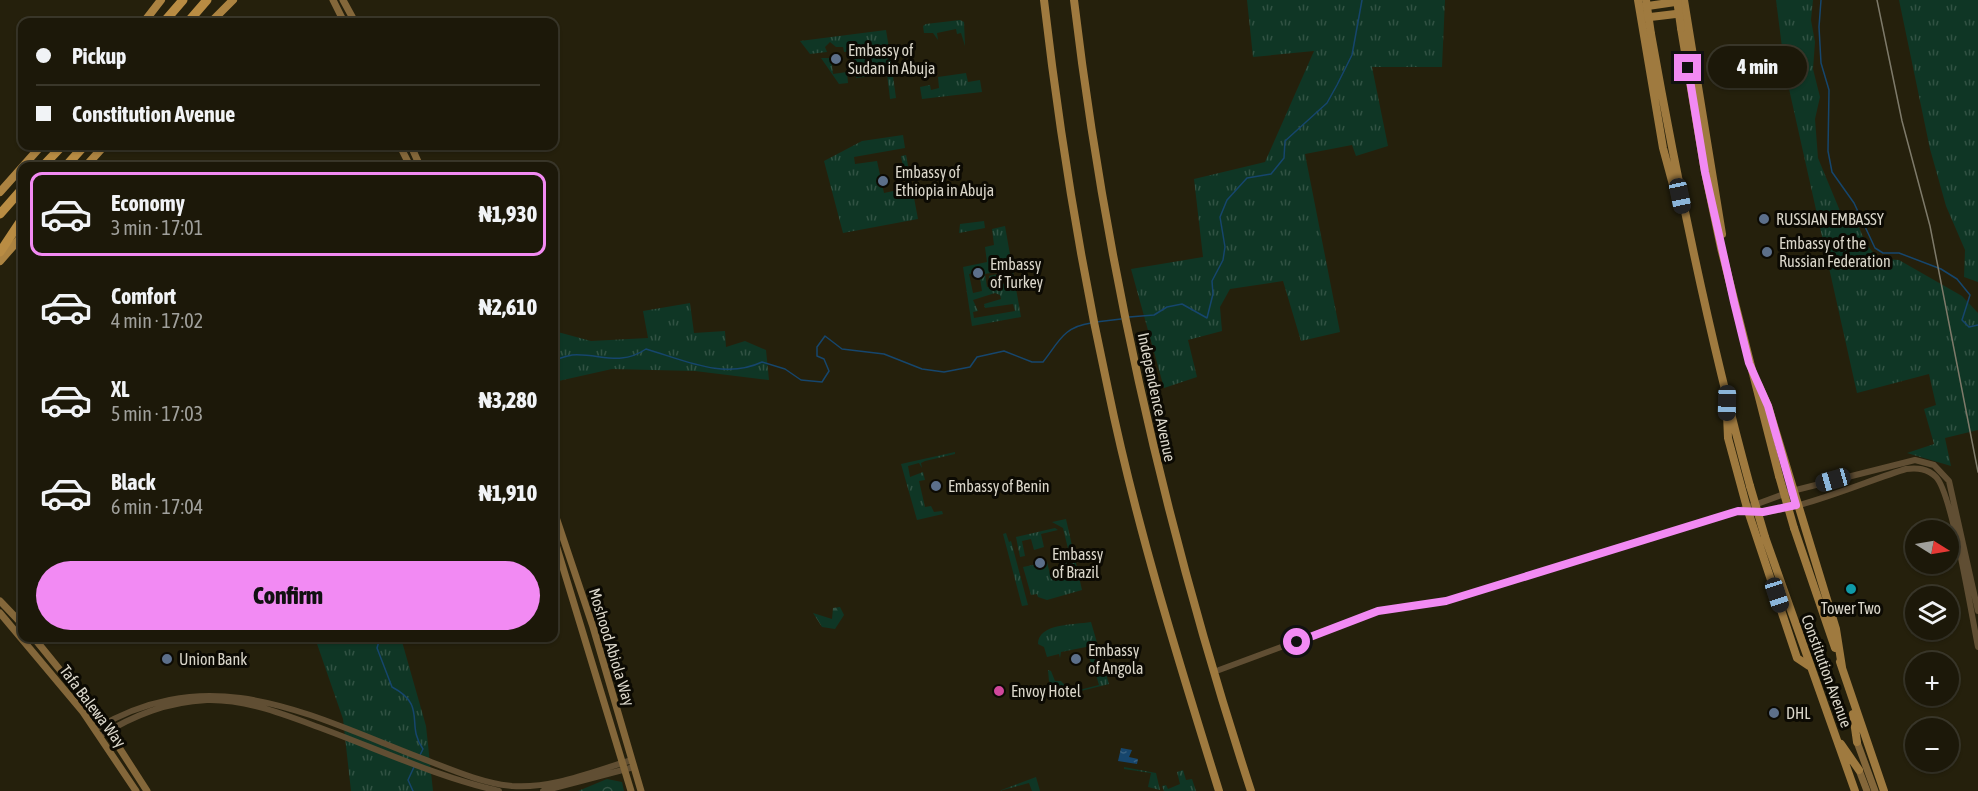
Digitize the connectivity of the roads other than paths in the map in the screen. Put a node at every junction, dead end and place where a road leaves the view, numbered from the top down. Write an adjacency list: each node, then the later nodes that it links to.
1 (161, 0): 14 (highway)
2 (183, 0): 15 (highway)
3 (207, 0): 16 (highway)
4 (233, 0): 17 (highway)
5 (333, 0): 18 (main road)
6 (343, 0): 19 (main road)
7 (1044, 0): 75 (main road)
8 (1074, 0): 76 (main road, Independence Avenue)
9 (1646, 0): 35 (main road, Constitution Avenue, bridge)
10 (1677, 0): 38 (main road, Constitution Avenue, bridge)
11 (1684, 0): 12 (main road); 13 (main road)
12 (1638, 3): 20 (main road)
13 (1685, 13): 20 (main road); 38 (main road)
14 (147, 18)
15 (167, 18)
16 (191, 18)
17 (215, 18)
18 (342, 18)
19 (353, 18)
20 (1640, 18): 35 (main road)
21 (37, 150): 25 (highway)
22 (58, 150): 26 (highway)
23 (81, 150): 27 (highway)
24 (100, 150): 28 (highway)
25 (27, 162)
26 (47, 162)
27 (70, 162)
28 (90, 162)
29 (18, 172): 30 (highway)
30 (0, 192)
31 (18, 194): 32 (highway)
32 (0, 214)
33 (18, 222): 36 (highway)
34 (18, 224): 39 (highway)
35 (1689, 236): 42 (main road, Constitution Avenue)
36 (0, 240)
37 (18, 241): 40 (highway)
38 (1721, 248): 41 (main road, Constitution Avenue)
39 (0, 252)
40 (0, 261)
41 (1749, 363): 43 (main road); 57 (main road, Constitution Avenue, bridge)
42 (1727, 403): 45 (main road); 56 (main road, Constitution Avenue, bridge)
43 (1792, 491): 44 (main road); 45 (street); 49 (street)
44 (1796, 505): 45 (street); 55 (street); 57 (main road)
45 (1748, 510): 56 (main road); 58 (street)
46 (558, 524): 65 (main road, Moshood Abiola Way)
47 (558, 551): 66 (main road, Moshood Abiola Way)
48 (0, 601): 51 (main road)
49 (1978, 611)
50 (0, 613): 52 (main road, Tafa Balewa Way)
51 (18, 620)
52 (18, 635)
53 (24, 642): 61 (main road, Tafa Balewa Way)
54 (37, 642): 60 (main road, Tafa Balewa Way)
55 (1978, 647)
56 (1809, 666): 63 (main road, Constitution Avenue)
57 (1842, 667): 59 (main road, Constitution Avenue)
58 (1219, 670)
59 (1852, 698): 64 (main road); 80 (main road, Constitution Avenue)
60 (106, 728): 61 (street); 62 (street); 67 (street); 70 (main road, Tafa Balewa Way)
61 (95, 729): 62 (main road, Tafa Balewa Way)
62 (100, 736): 69 (main road, Tafa Balewa Way)
63 (1837, 738): 68 (main road); 77 (main road, Constitution Avenue)
64 (1857, 742): 79 (main road, Constitution Avenue)
65 (633, 763): 66 (street); 74 (main road, Moshood Abiola Way)
66 (624, 766): 67 (street); 72 (street); 73 (main road, Moshood Abiola Way)
67 (441, 770): 71 (street)
68 (1859, 770): 78 (main road)
69 (136, 791)
70 (147, 791)
71 (499, 791)
72 (543, 791)
73 (631, 791)
74 (641, 791)
75 (1219, 791)
76 (1251, 791)
77 (1854, 791)
78 (1867, 791)
79 (1875, 791)
80 (1884, 791)

